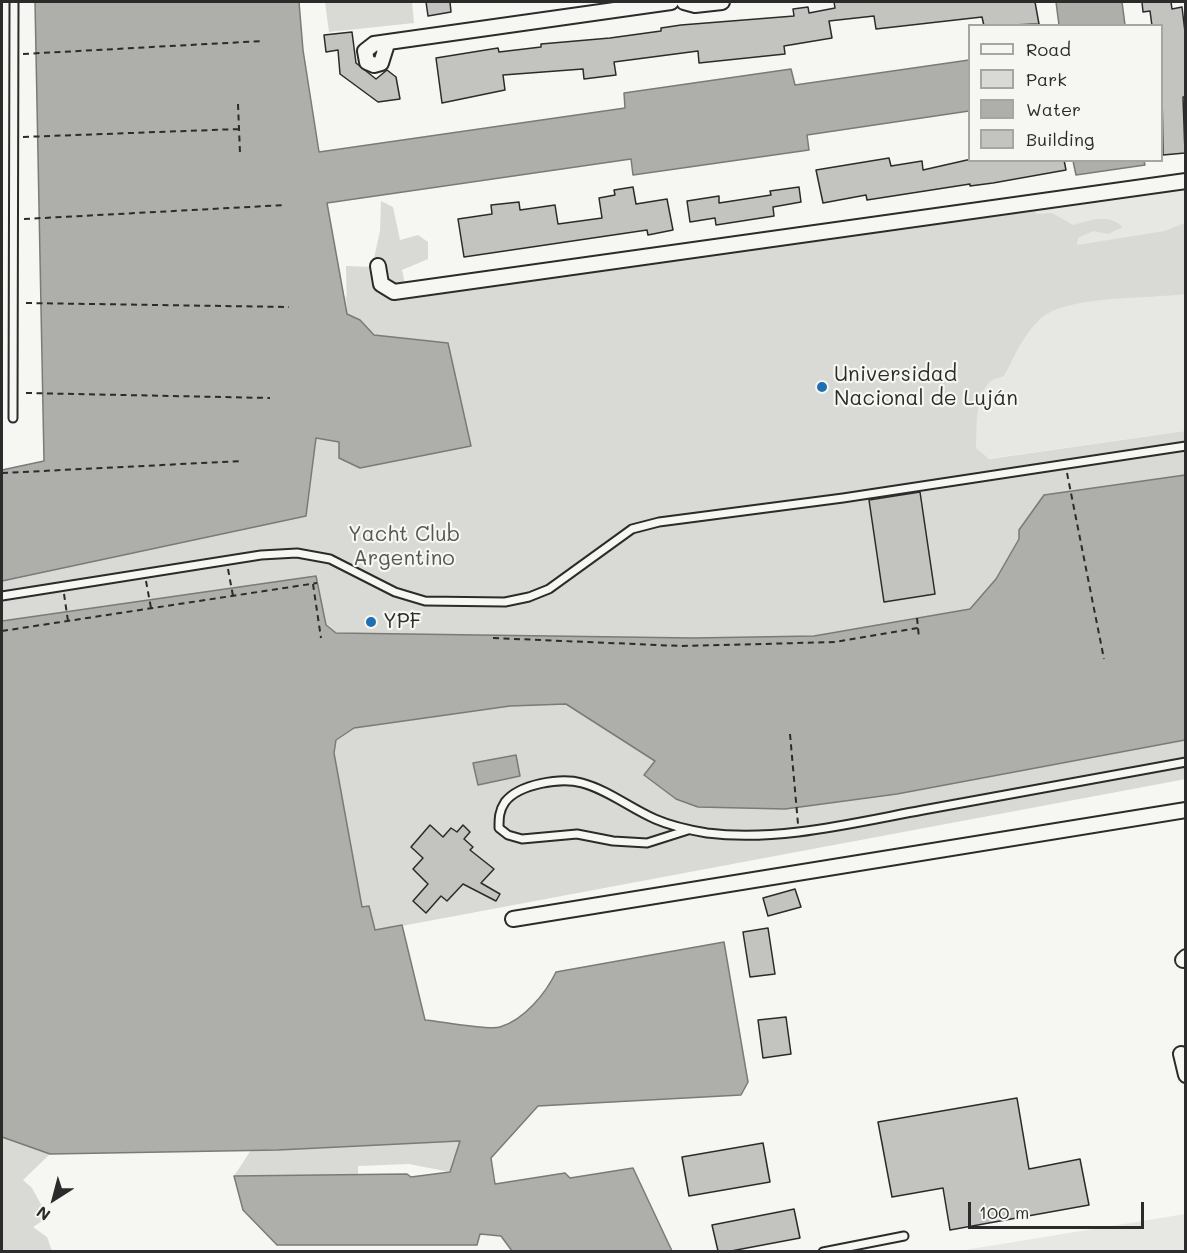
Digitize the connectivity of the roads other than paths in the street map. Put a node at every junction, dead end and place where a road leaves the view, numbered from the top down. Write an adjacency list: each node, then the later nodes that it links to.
1 (14, 2): 8 (lane)
2 (671, 2): 5 (street)
3 (684, 2): 4 (street)
4 (722, 2)
5 (387, 44)
6 (1185, 181): 7 (street)
7 (378, 266)
8 (12, 418)
9 (1185, 446): 10 (lane)
10 (2, 596)
11 (1185, 762): 13 (lane)
12 (1185, 810): 14 (street)
13 (688, 830): 13 (lane)
14 (513, 919)
15 (1181, 1054): 16 (street)
16 (1185, 1075)
17 (903, 1236): 18 (lane)
18 (823, 1251)

